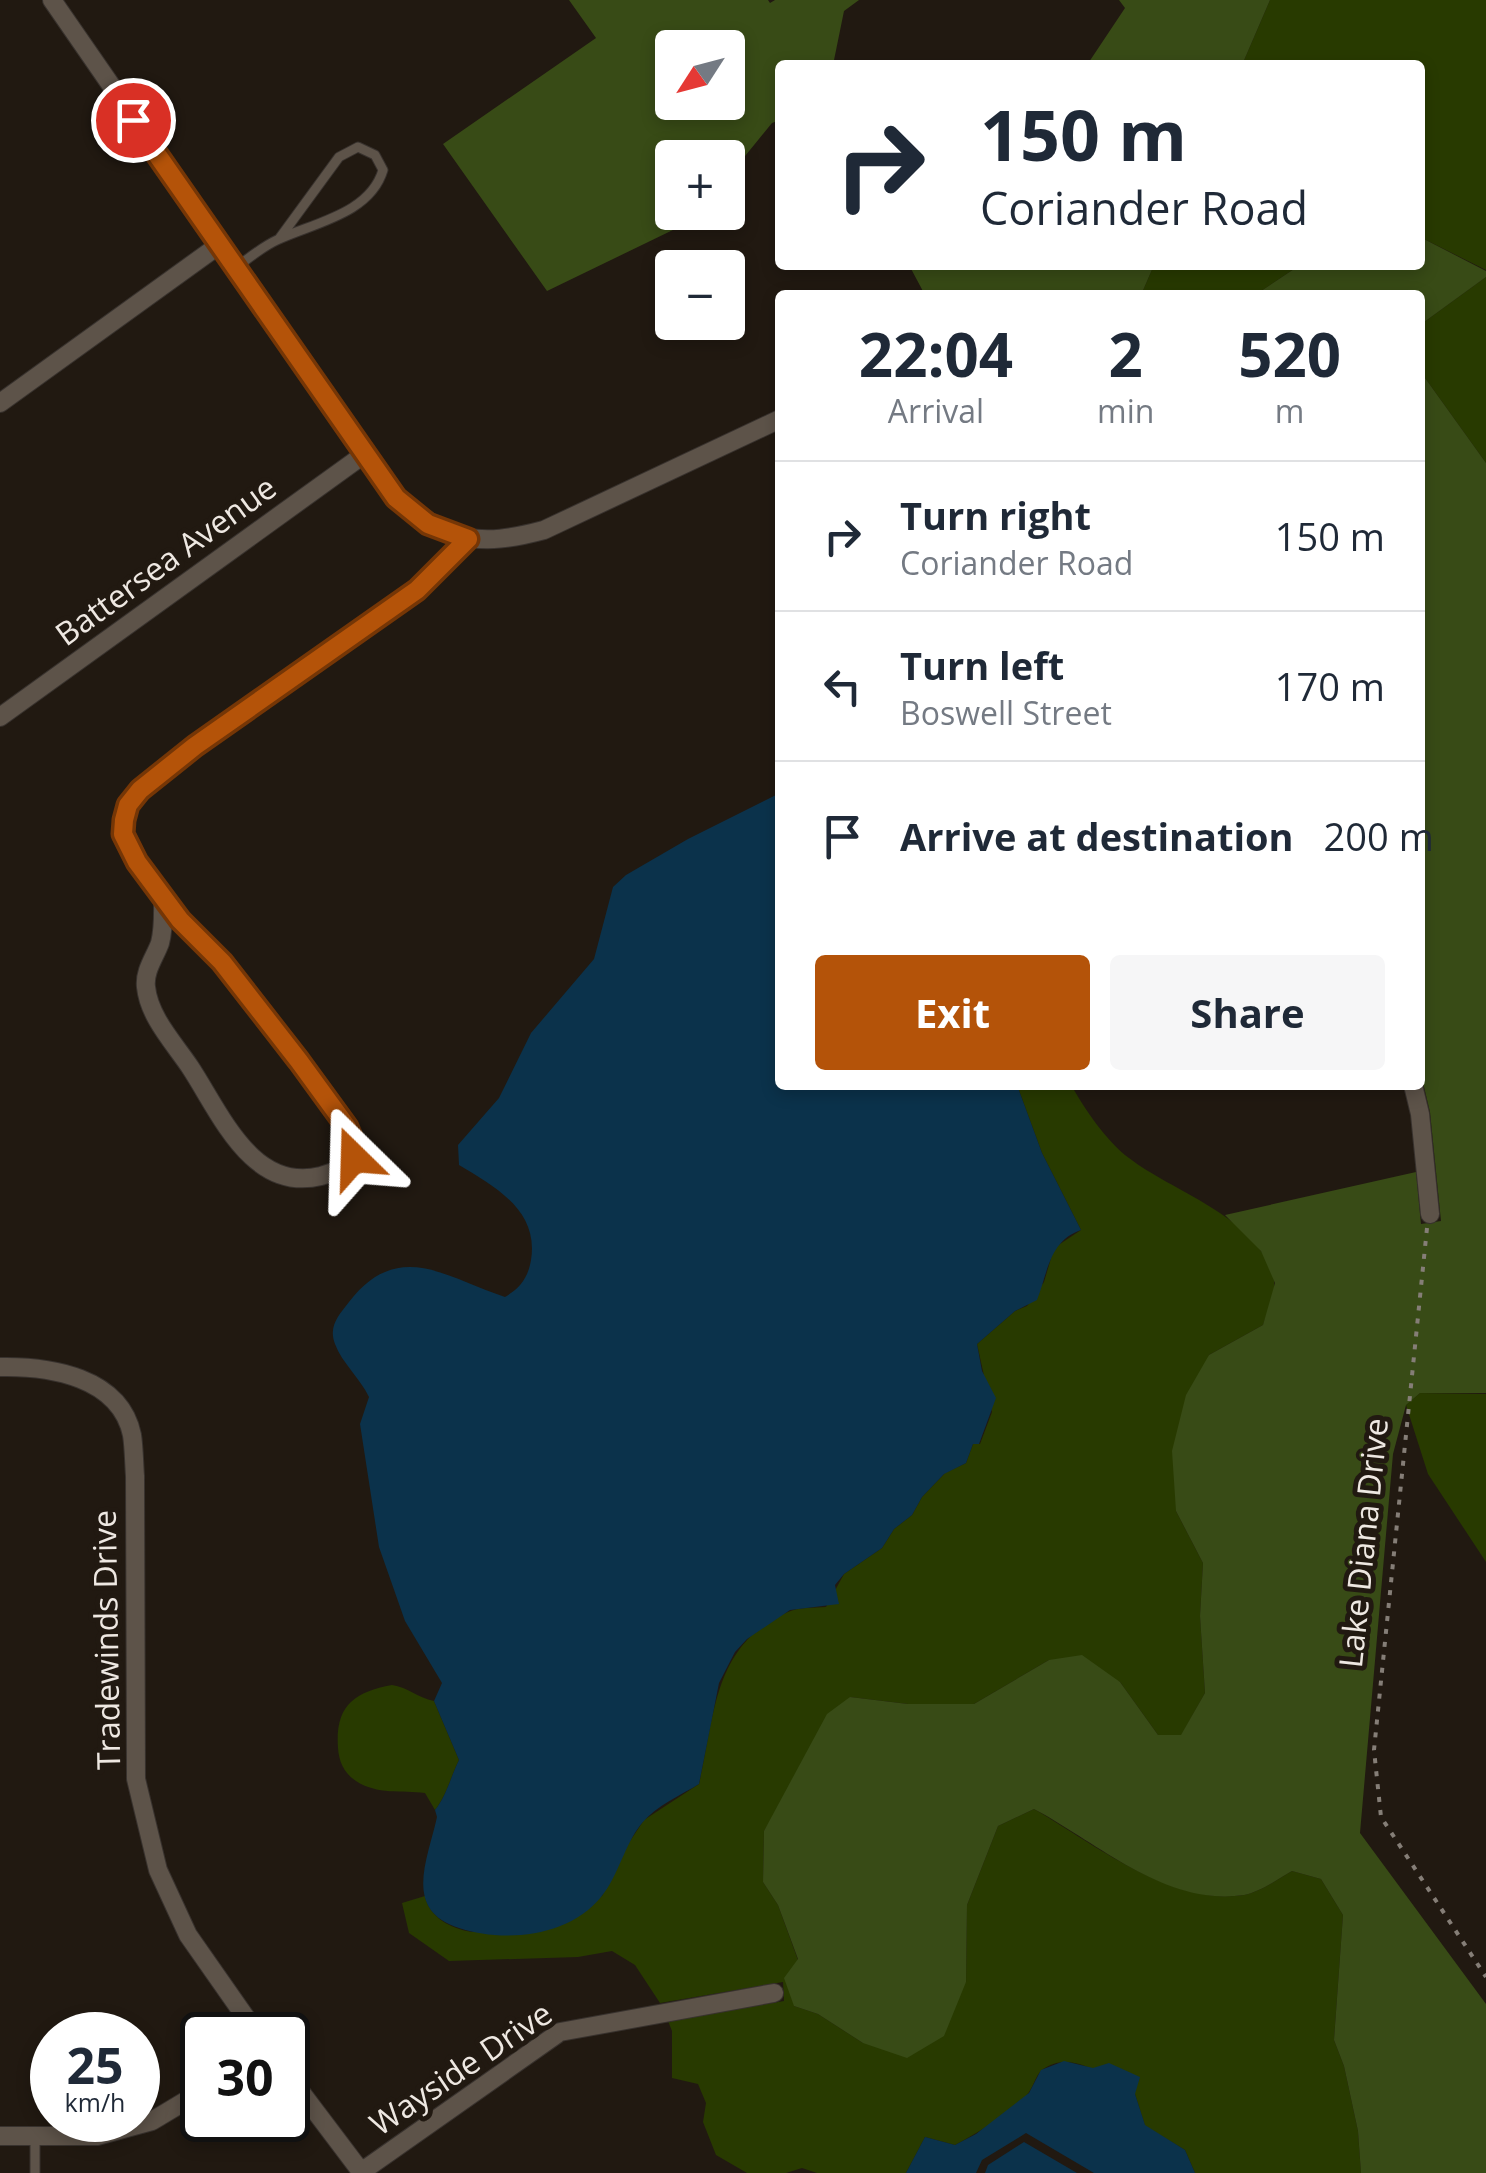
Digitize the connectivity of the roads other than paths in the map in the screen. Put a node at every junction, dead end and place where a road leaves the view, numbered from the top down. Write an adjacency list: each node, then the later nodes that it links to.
1 (52, 0): 3 (street)
2 (279, 239): 2 (lane); 4 (lane)
3 (219, 245): 4 (street); 5 (street)
4 (235, 268): 7 (street)
5 (0, 403)
6 (775, 422): 8 (street)
7 (366, 454): 8 (street); 9 (street, Battersea Avenue)
8 (468, 539): 10 (street)
9 (0, 717)
10 (163, 897): 10 (street)
11 (1414, 1090): 12 (street)
12 (1430, 1214)
13 (0, 1368): 15 (street, Tradewinds Drive)
14 (774, 1993): 21 (street, Wayside Drive)
15 (242, 2012)
16 (310, 2105): 21 (street)
17 (0, 2136): 18 (street)
18 (30, 2136)
19 (35, 2142): 20 (lane)
20 (36, 2173)
21 (362, 2173)

